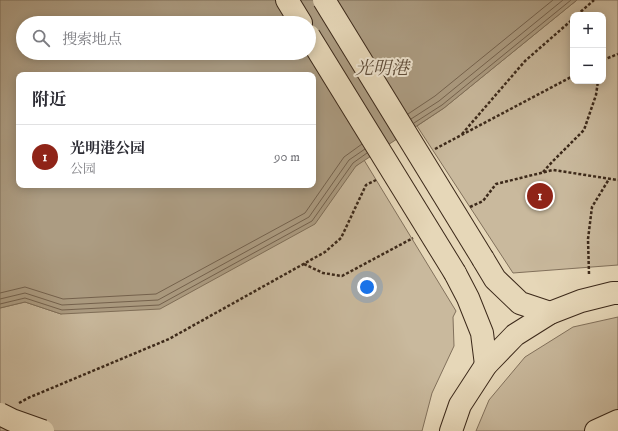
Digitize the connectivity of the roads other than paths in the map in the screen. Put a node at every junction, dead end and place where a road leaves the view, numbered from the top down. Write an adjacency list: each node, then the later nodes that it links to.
1 (287, 0): 3 (main road)
2 (324, 0): 6 (main road, bridge)
3 (297, 16)
4 (316, 47): 7 (main road, bridge)
5 (618, 293): 6 (main road)
6 (550, 313): 7 (main road)
7 (486, 365): 11 (main road)
8 (8, 409): 10 (main road, bridge)
9 (618, 421): 12 (main road)
10 (43, 431)
11 (451, 431)
12 (596, 431)

